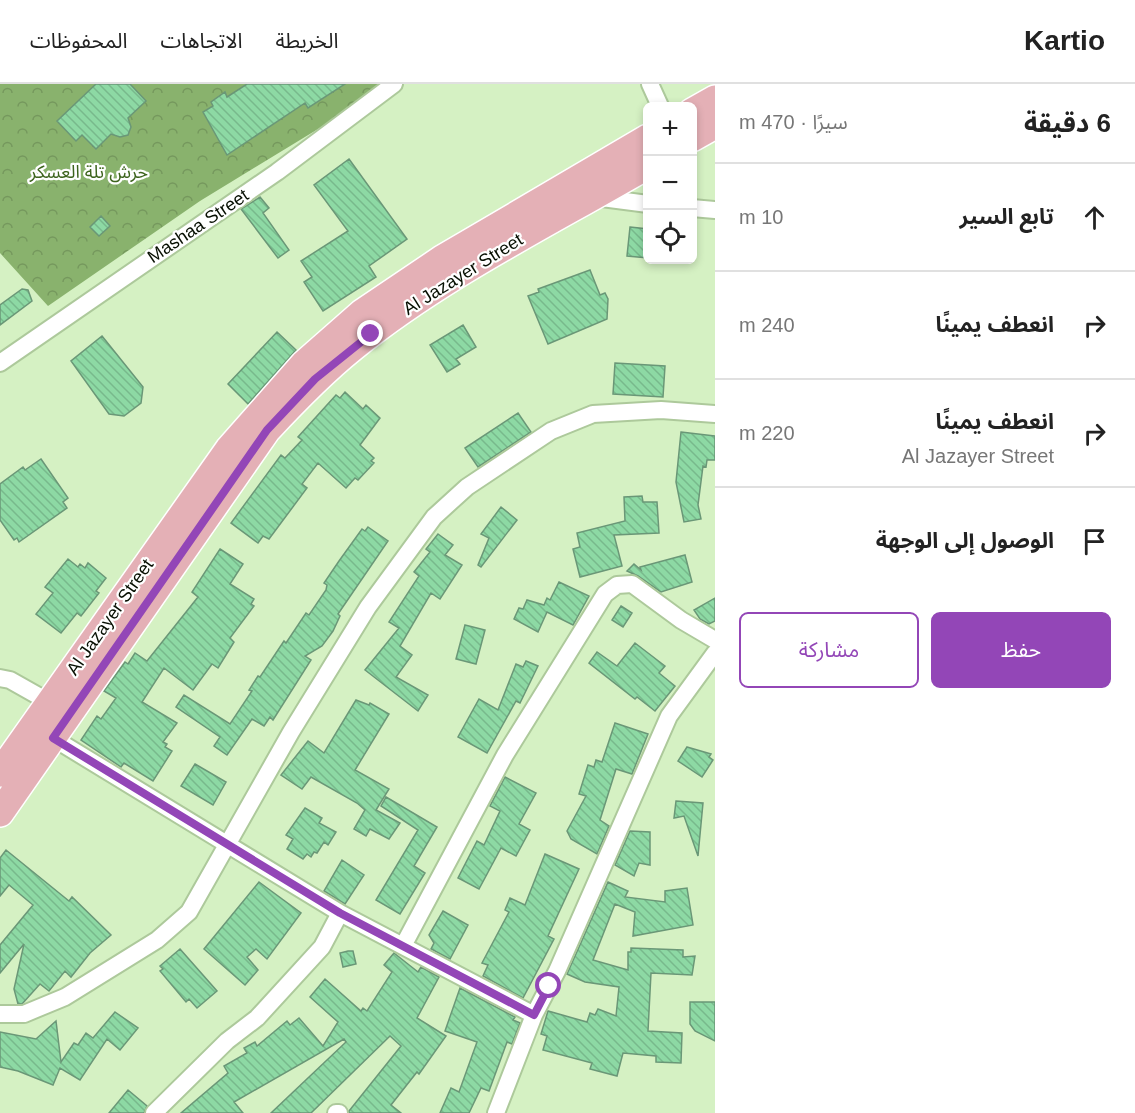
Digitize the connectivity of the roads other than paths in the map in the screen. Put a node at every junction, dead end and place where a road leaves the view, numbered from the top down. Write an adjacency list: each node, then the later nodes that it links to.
1 (394, 84): 14 (street, Mashaa Street)
2 (650, 84): 4 (street)
3 (715, 99): 5 (main road)
4 (658, 102)
5 (697, 110)
6 (715, 125): 7 (main road)
7 (697, 136)
8 (643, 141): 19 (main road, Al Jazayer Street)
9 (643, 168): 10 (main road, Al Jazayer Street)
10 (593, 197): 11 (street); 20 (main road, Al Jazayer Street)
11 (643, 203)
12 (697, 208): 13 (street)
13 (715, 210)
14 (0, 363)
15 (715, 414): 23 (street)
16 (715, 640): 25 (street)
17 (715, 653): 27 (street)
18 (0, 678): 19 (street)
19 (49, 702): 21 (main road, Al Jazayer Street)
20 (53, 738): 22 (main road, Al Jazayer Street); 23 (street)
21 (0, 773)
22 (0, 813)
23 (226, 845): 24 (street); 26 (street)
24 (340, 913): 25 (street); 28 (street)
25 (403, 946): 27 (street)
26 (0, 1014)
27 (534, 1015): 29 (street)
28 (154, 1113)
29 (496, 1113)

